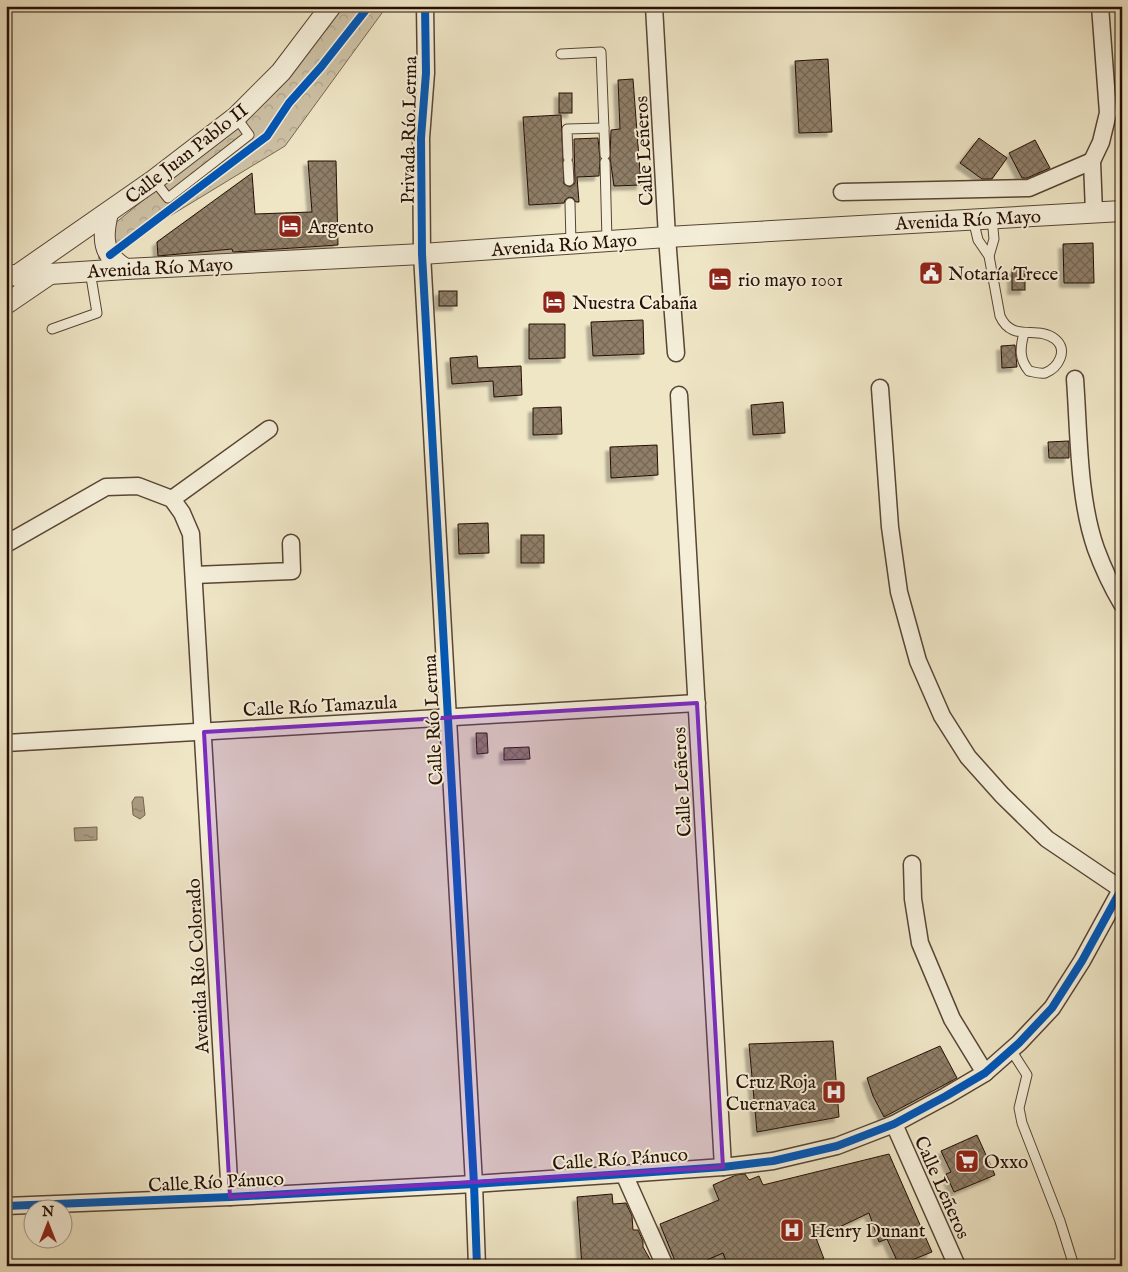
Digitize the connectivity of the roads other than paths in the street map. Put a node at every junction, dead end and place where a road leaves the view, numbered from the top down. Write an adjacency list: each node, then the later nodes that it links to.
1 (331, 6): 12 (street, Calle Juan Pablo II)
2 (425, 6): 18 (street, Privada Río Lerma)
3 (654, 6): 15 (street, Calle Leñeros)
4 (1100, 6): 7 (street)
5 (561, 54): 6 (lane)
6 (604, 128): 8 (lane); 16 (lane)
7 (1092, 161): 9 (street); 13 (street)
8 (569, 181)
9 (842, 192)
10 (570, 202): 17 (lane)
11 (1122, 212): 13 (street, Avenida Río Mayo)
12 (108, 213): 20 (street); 23 (street, Calle Juan Pablo II)
13 (1094, 213): 14 (street, Avenida Río Mayo)
14 (983, 218): 15 (street, Avenida Río Mayo); 19 (lane); 19 (lane)
15 (667, 237): 16 (street, Avenida Río Mayo); 27 (street, Calle Leñeros)
16 (607, 241): 17 (street, Avenida Río Mayo)
17 (571, 243): 18 (street, Avenida Río Mayo)
18 (422, 254): 20 (street, Avenida Río Mayo); 38 (street, Calle Río Lerma)
19 (989, 256): 26 (lane)
20 (126, 268): 21 (street, Avenida Río Mayo)
21 (90, 271): 22 (street, Avenida Río Mayo); 25 (lane)
22 (53, 272): 23 (street, Avenida Río Mayo); 24 (street)
23 (10, 277)
24 (6, 304)
25 (52, 328)
26 (1024, 333): 26 (lane)
27 (676, 353)
28 (1075, 379): 36 (street)
29 (880, 388): 42 (street)
30 (679, 395): 37 (street, Calle Leñeros)
31 (269, 429): 32 (street)
32 (172, 499): 34 (street); 35 (street, Avenida Río Colorado)
33 (290, 543): 35 (street)
34 (6, 544)
35 (194, 575): 39 (street, Avenida Río Colorado)
36 (1122, 604)
37 (697, 703): 38 (street, Calle Río Tamazula); 46 (street, Calle Leñeros)
38 (448, 718): 39 (street, Calle Río Tamazula); 48 (street, Calle Río Lerma)
39 (204, 732): 40 (street, Calle Río Tamazula); 49 (street, Avenida Río Colorado)
40 (6, 743)
41 (912, 864): 44 (street)
42 (1121, 888): 43 (street, Calle Río Pánuco)
43 (1011, 1050): 44 (street, Calle Río Pánuco); 54 (lane)
44 (985, 1073): 45 (street, Calle Río Pánuco)
45 (894, 1124): 46 (street, Calle Río Pánuco); 53 (street, Calle Leñeros)
46 (723, 1167): 47 (street, Calle Río Pánuco)
47 (624, 1174): 48 (street, Calle Río Pánuco); 52 (street)
48 (474, 1184): 49 (street, Calle Río Pánuco); 51 (street, Calle Río Lerma)
49 (230, 1197): 50 (street, Calle Río Pánuco)
50 (6, 1206)
51 (477, 1266)
52 (665, 1266)
53 (957, 1266)
54 (1074, 1266)

